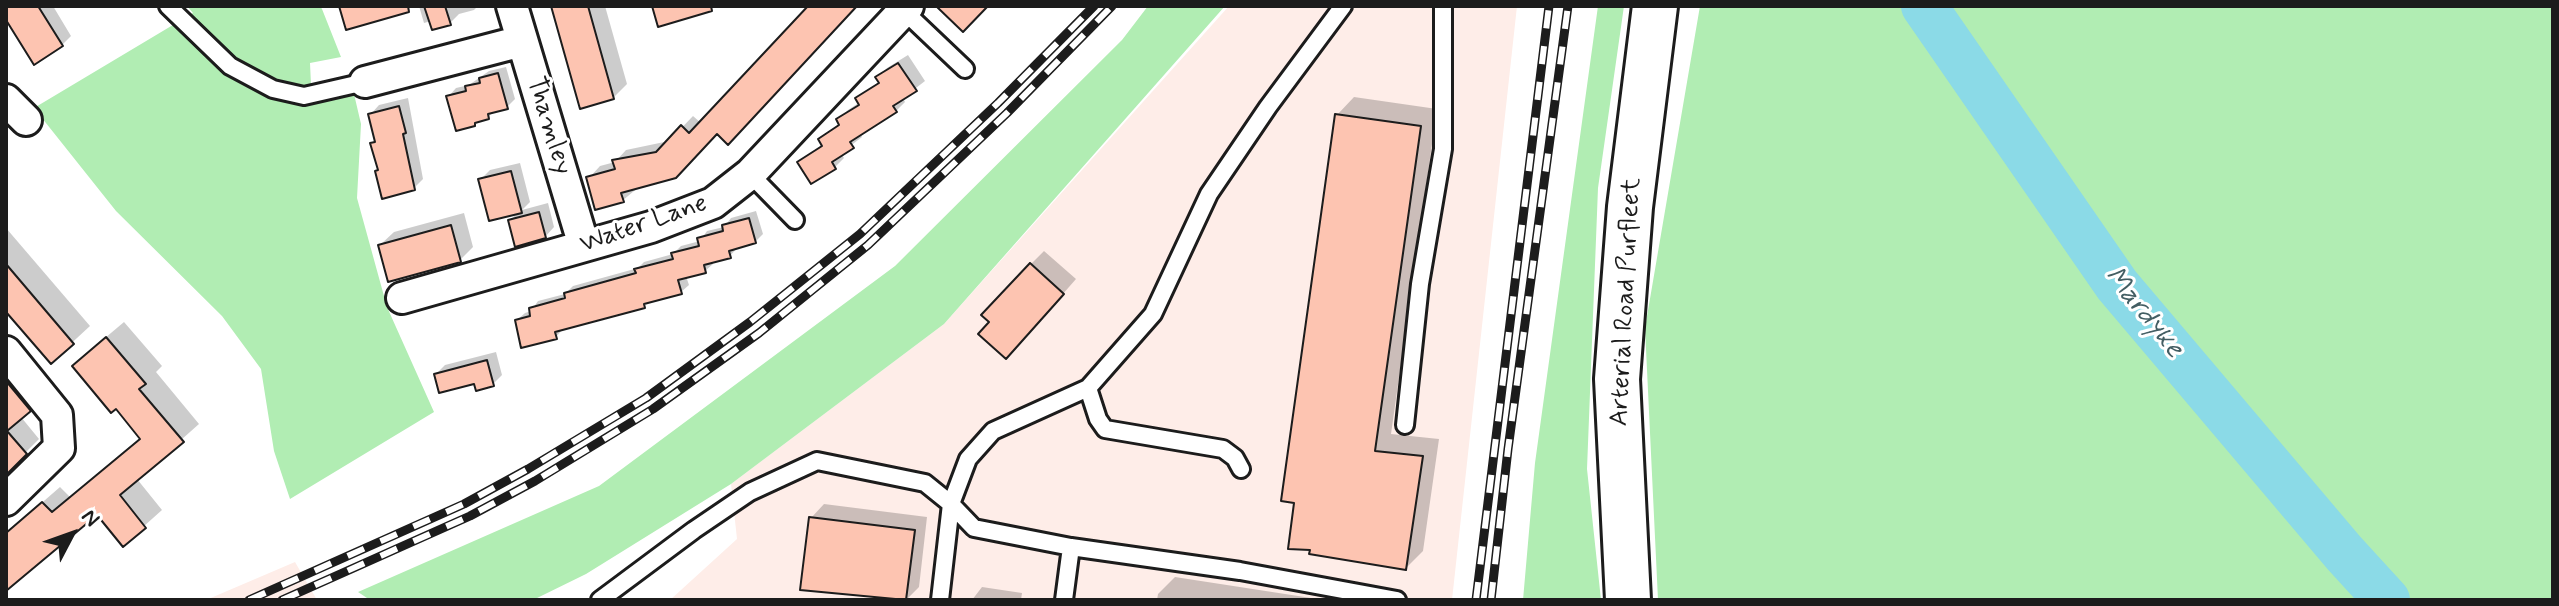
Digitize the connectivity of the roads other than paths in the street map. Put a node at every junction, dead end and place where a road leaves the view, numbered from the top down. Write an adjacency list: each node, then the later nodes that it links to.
1 (168, 6): 9 (lane)
2 (512, 6): 7 (street, Thamley)
3 (1343, 6): 15 (lane)
4 (1443, 6): 16 (lane)
5 (1655, 6): 25 (main road, Arterial Road Purfleet)
6 (906, 8): 8 (lane); 10 (street, Water Lane)
7 (522, 41): 9 (street); 12 (street, Thamley)
8 (965, 69)
9 (365, 82)
10 (750, 174): 11 (lane); 12 (street, Water Lane)
11 (795, 220)
12 (584, 246): 13 (street, Water Lane)
13 (402, 298)
14 (6, 352): 18 (street)
15 (1088, 388): 17 (lane); 19 (lane)
16 (1405, 425)
17 (1241, 469)
18 (6, 500)
19 (951, 504): 20 (lane); 21 (lane); 22 (lane)
20 (1071, 547): 23 (lane); 24 (lane)
21 (600, 600)
22 (940, 600)
23 (1064, 600)
24 (1397, 600)
25 (1628, 600)

